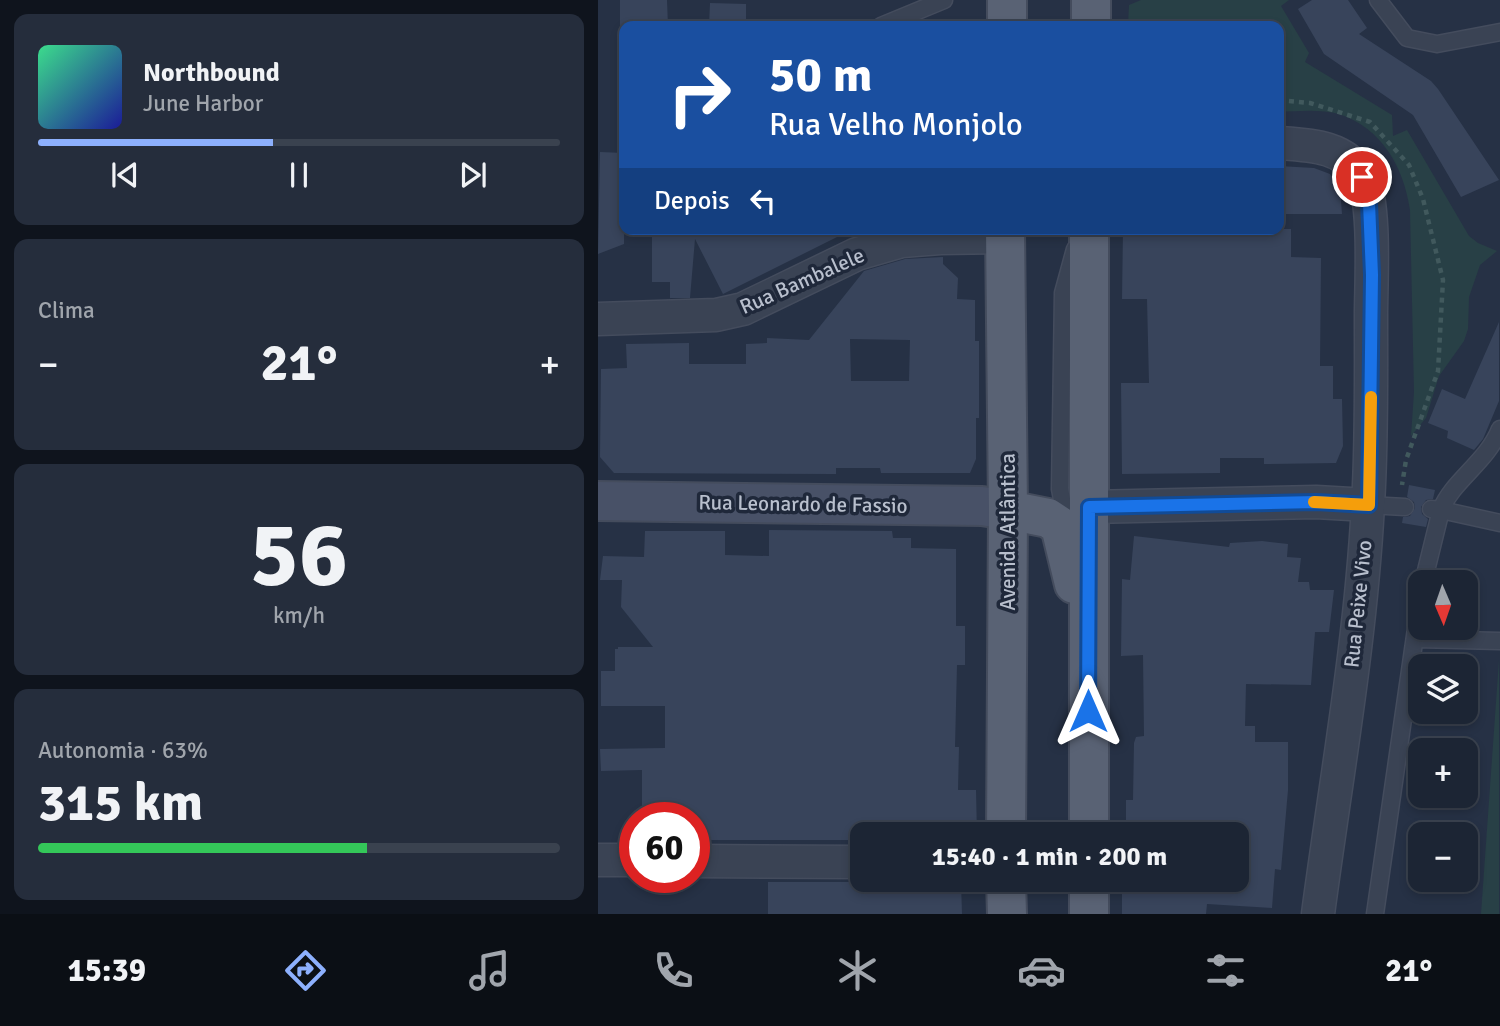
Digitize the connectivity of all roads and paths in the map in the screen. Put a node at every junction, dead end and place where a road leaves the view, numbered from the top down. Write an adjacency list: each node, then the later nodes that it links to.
1 (944, 0): 5 (lane)
2 (1007, 0): 6 (main road)
3 (1091, 0): 7 (main road)
4 (1378, 0): 8 (lane)
5 (893, 21)
6 (1007, 21)
7 (1091, 21)
8 (1499, 32)
9 (1284, 143): 18 (street, Rua Peixe Vivo)
10 (979, 235): 14 (street, Rua Bambalele)
11 (1005, 235): 21 (main road, Avenida Atlântica)
12 (1078, 235): 25 (lane)
13 (1089, 235): 19 (main road)
14 (598, 319)
15 (1499, 429): 16 (lane)
16 (1492, 458): 22 (lane)
17 (598, 501): 21 (street, Rua Leonardo de Fassio)
18 (1369, 505): 19 (street); 20 (lane); 39 (street, Rua Peixe Vivo)
19 (1089, 507): 25 (main road)
20 (1405, 507)
21 (1008, 510): 25 (main road); 29 (main road, Avenida Atlântica)
22 (1436, 510): 23 (lane); 24 (lane)
23 (1499, 523)
24 (1425, 570)
25 (1088, 636): 30 (main road)
26 (1416, 640): 40 (lane)
27 (1458, 640): 28 (lane)
28 (1499, 641)
29 (1006, 822)
30 (1089, 822)
31 (598, 860): 32 (street)
32 (619, 860)
33 (710, 861): 34 (street)
34 (850, 862)
35 (1006, 892): 37 (main road)
36 (1089, 892): 38 (main road)
37 (1007, 914)
38 (1089, 914)
39 (1318, 914)
40 (1375, 914)

